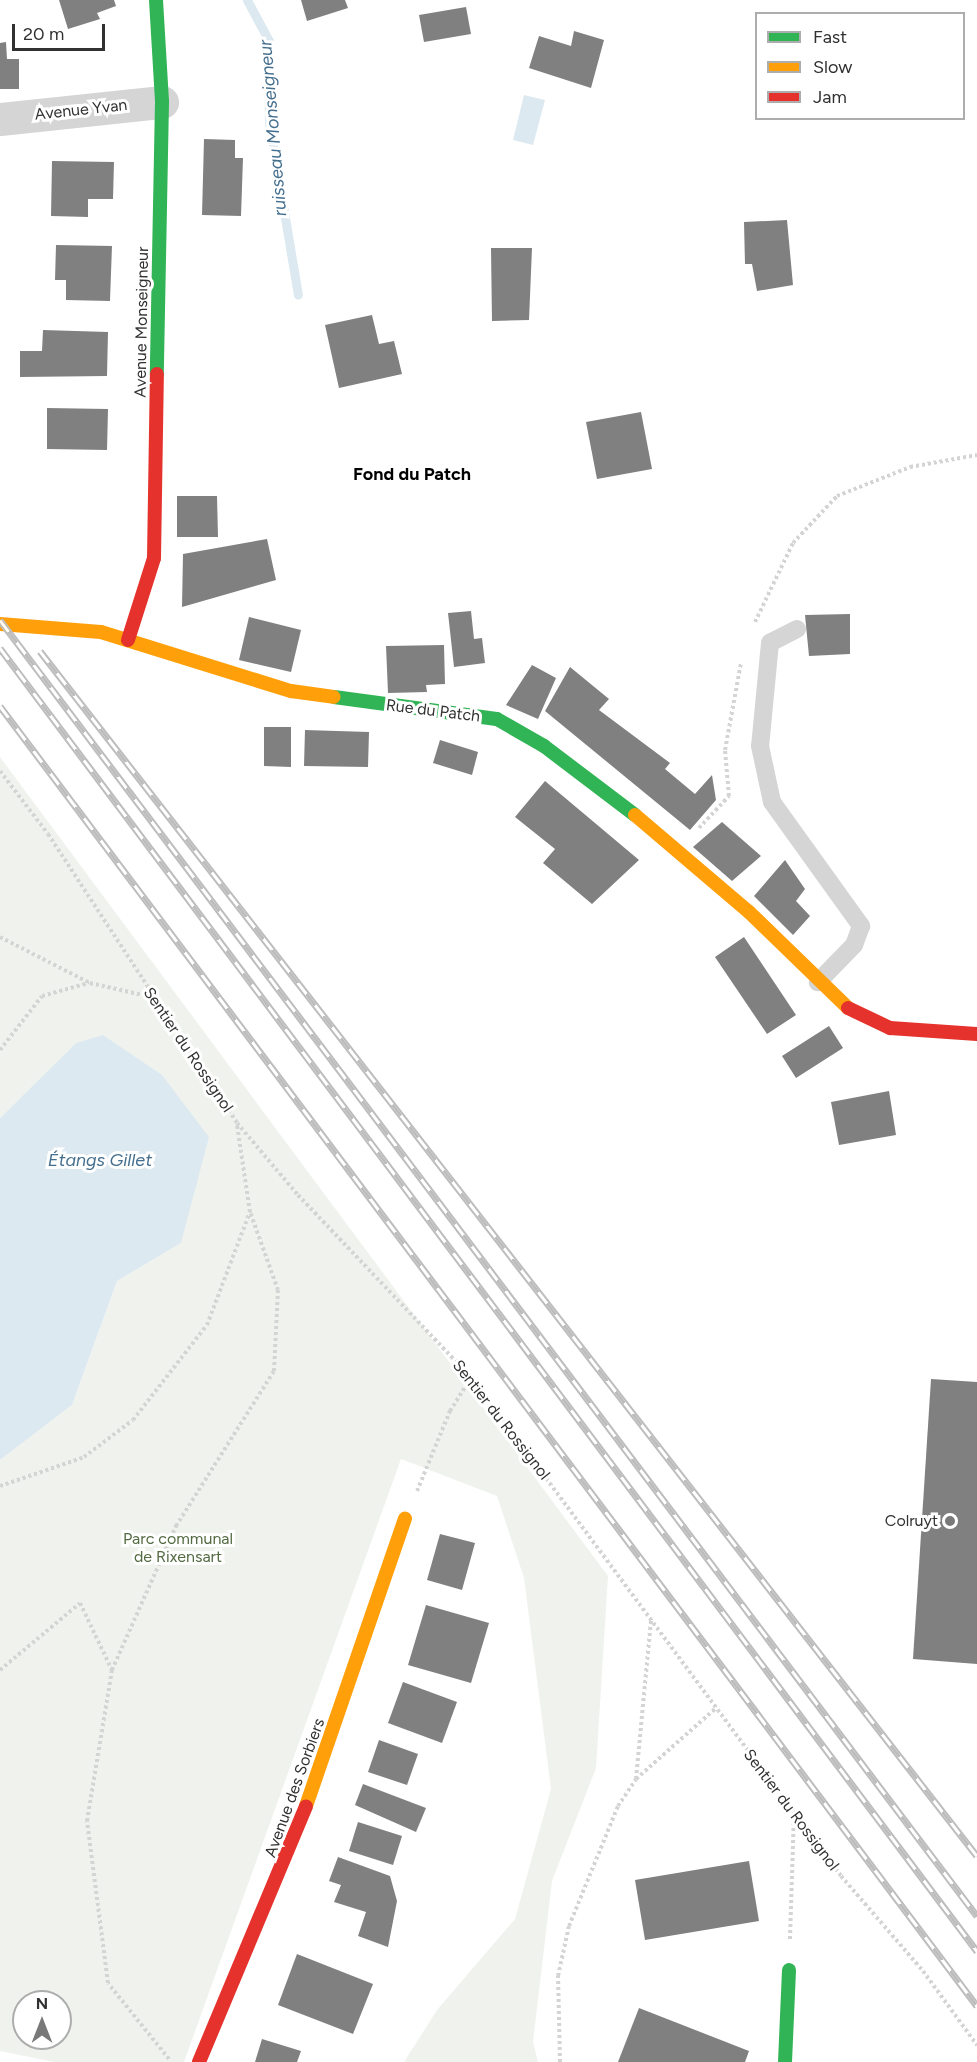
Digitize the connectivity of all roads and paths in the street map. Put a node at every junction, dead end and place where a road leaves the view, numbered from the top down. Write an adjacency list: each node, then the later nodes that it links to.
1 (156, 0): 2 (street, Avenue Monseigneur)
2 (162, 102): 3 (street, Avenue Yvan); 8 (street, Avenue Monseigneur)
3 (0, 119)
4 (977, 455): 5 (path)
5 (837, 496)
6 (0, 624): 8 (street, Rue du Patch)
7 (797, 629): 11 (lane)
8 (128, 640): 11 (street, Rue du Patch)
9 (0, 771): 13 (path, Sentier du Rossignol)
10 (0, 937): 12 (path)
11 (818, 982): 14 (street, Rue du Patch)
12 (90, 983): 13 (path); 15 (path)
13 (151, 997): 16 (path, Sentier du Rossignol)
14 (977, 1034)
15 (0, 1050)
16 (237, 1123): 17 (path); 18 (path, Sentier du Rossignol)
17 (250, 1212): 19 (path); 23 (path)
18 (471, 1377): 20 (path); 21 (path, Sentier du Rossignol)
19 (0, 1486)
20 (405, 1519): 30 (street, Avenue des Sorbiers)
21 (651, 1620): 24 (path, Sentier du Rossignol); 25 (path)
22 (0, 1670): 23 (path)
23 (112, 1670): 29 (path)
24 (716, 1708): 25 (path); 26 (path, Sentier du Rossignol)
25 (636, 1779): 31 (path)
26 (794, 1814): 27 (path); 28 (path, Sentier du Rossignol)
27 (789, 1970): 32 (street)
28 (977, 2045)
29 (171, 2062)
30 (199, 2062)
31 (560, 2062)
32 (785, 2062)

